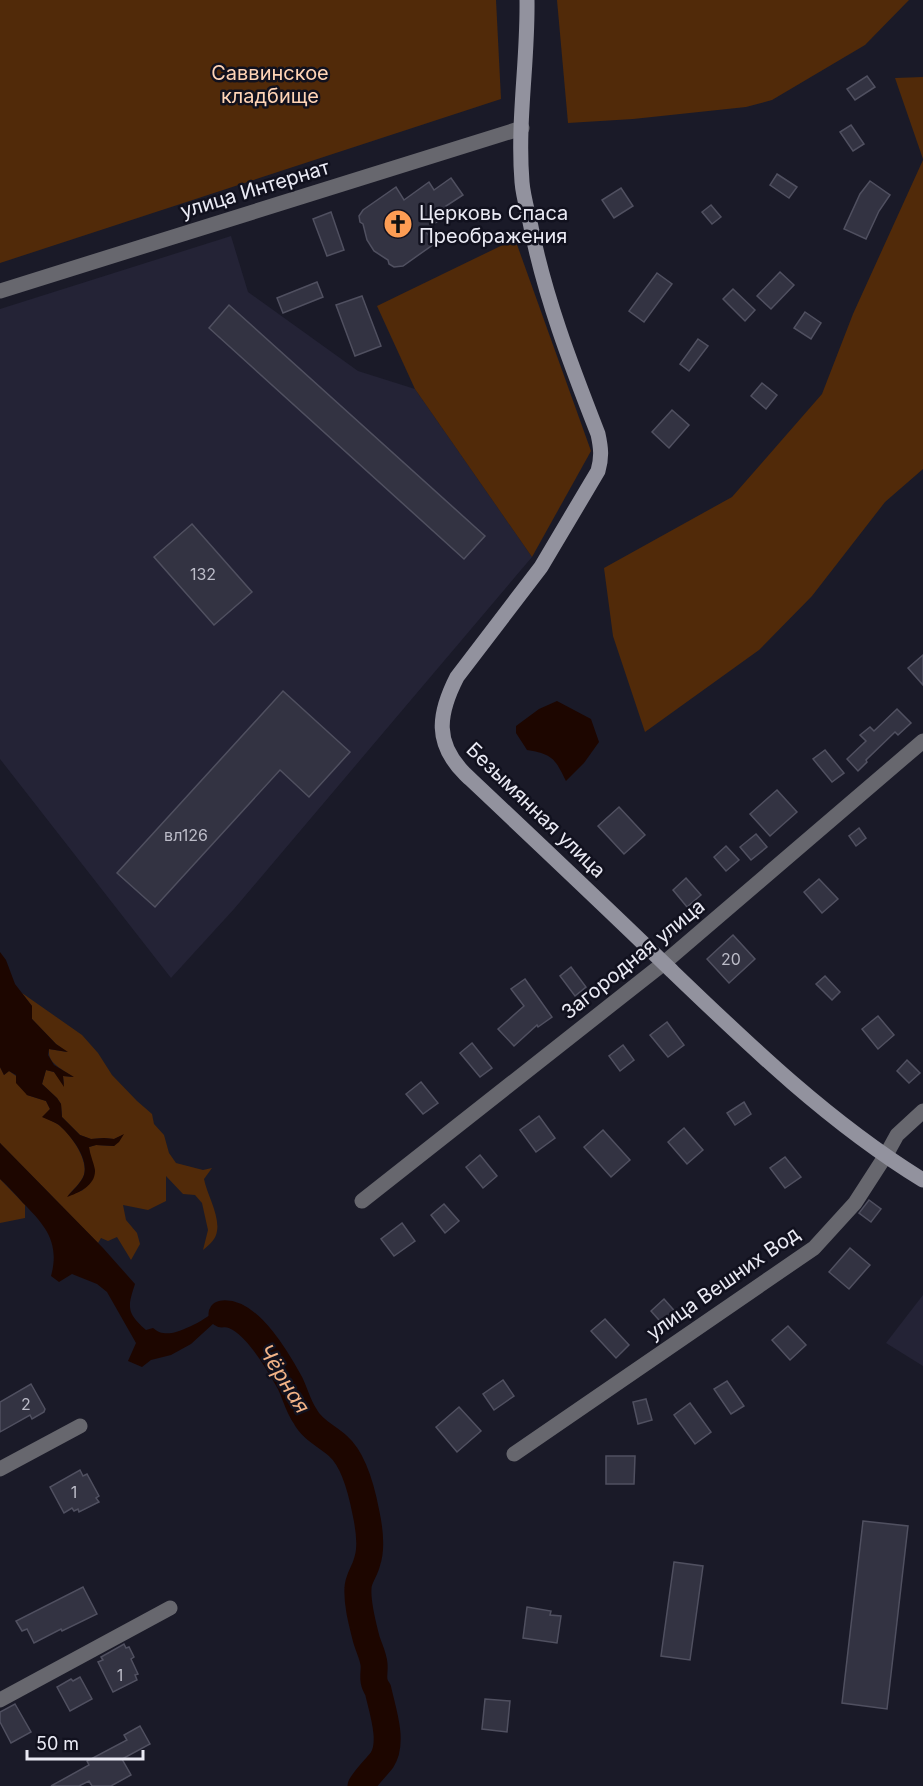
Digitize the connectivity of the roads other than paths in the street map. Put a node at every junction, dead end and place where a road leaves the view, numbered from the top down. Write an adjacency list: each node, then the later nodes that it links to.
1 (527, 0): 2 (street, Безымянная улица)
2 (522, 128): 3 (street, улица Интернат); 5 (street, Безымянная улица)
3 (0, 291)
4 (923, 741): 5 (street, Загородная улица)
5 (664, 963): 7 (street, Безымянная улица); 9 (street, Загородная улица)
6 (923, 1111): 7 (street, улица Вешних Вод)
7 (886, 1155): 8 (street, Безымянная улица); 11 (street, улица Вешних Вод)
8 (923, 1180)
9 (363, 1201)
10 (80, 1426): 12 (street)
11 (514, 1454)
12 (0, 1469)
13 (170, 1608): 14 (street)
14 (0, 1700)

